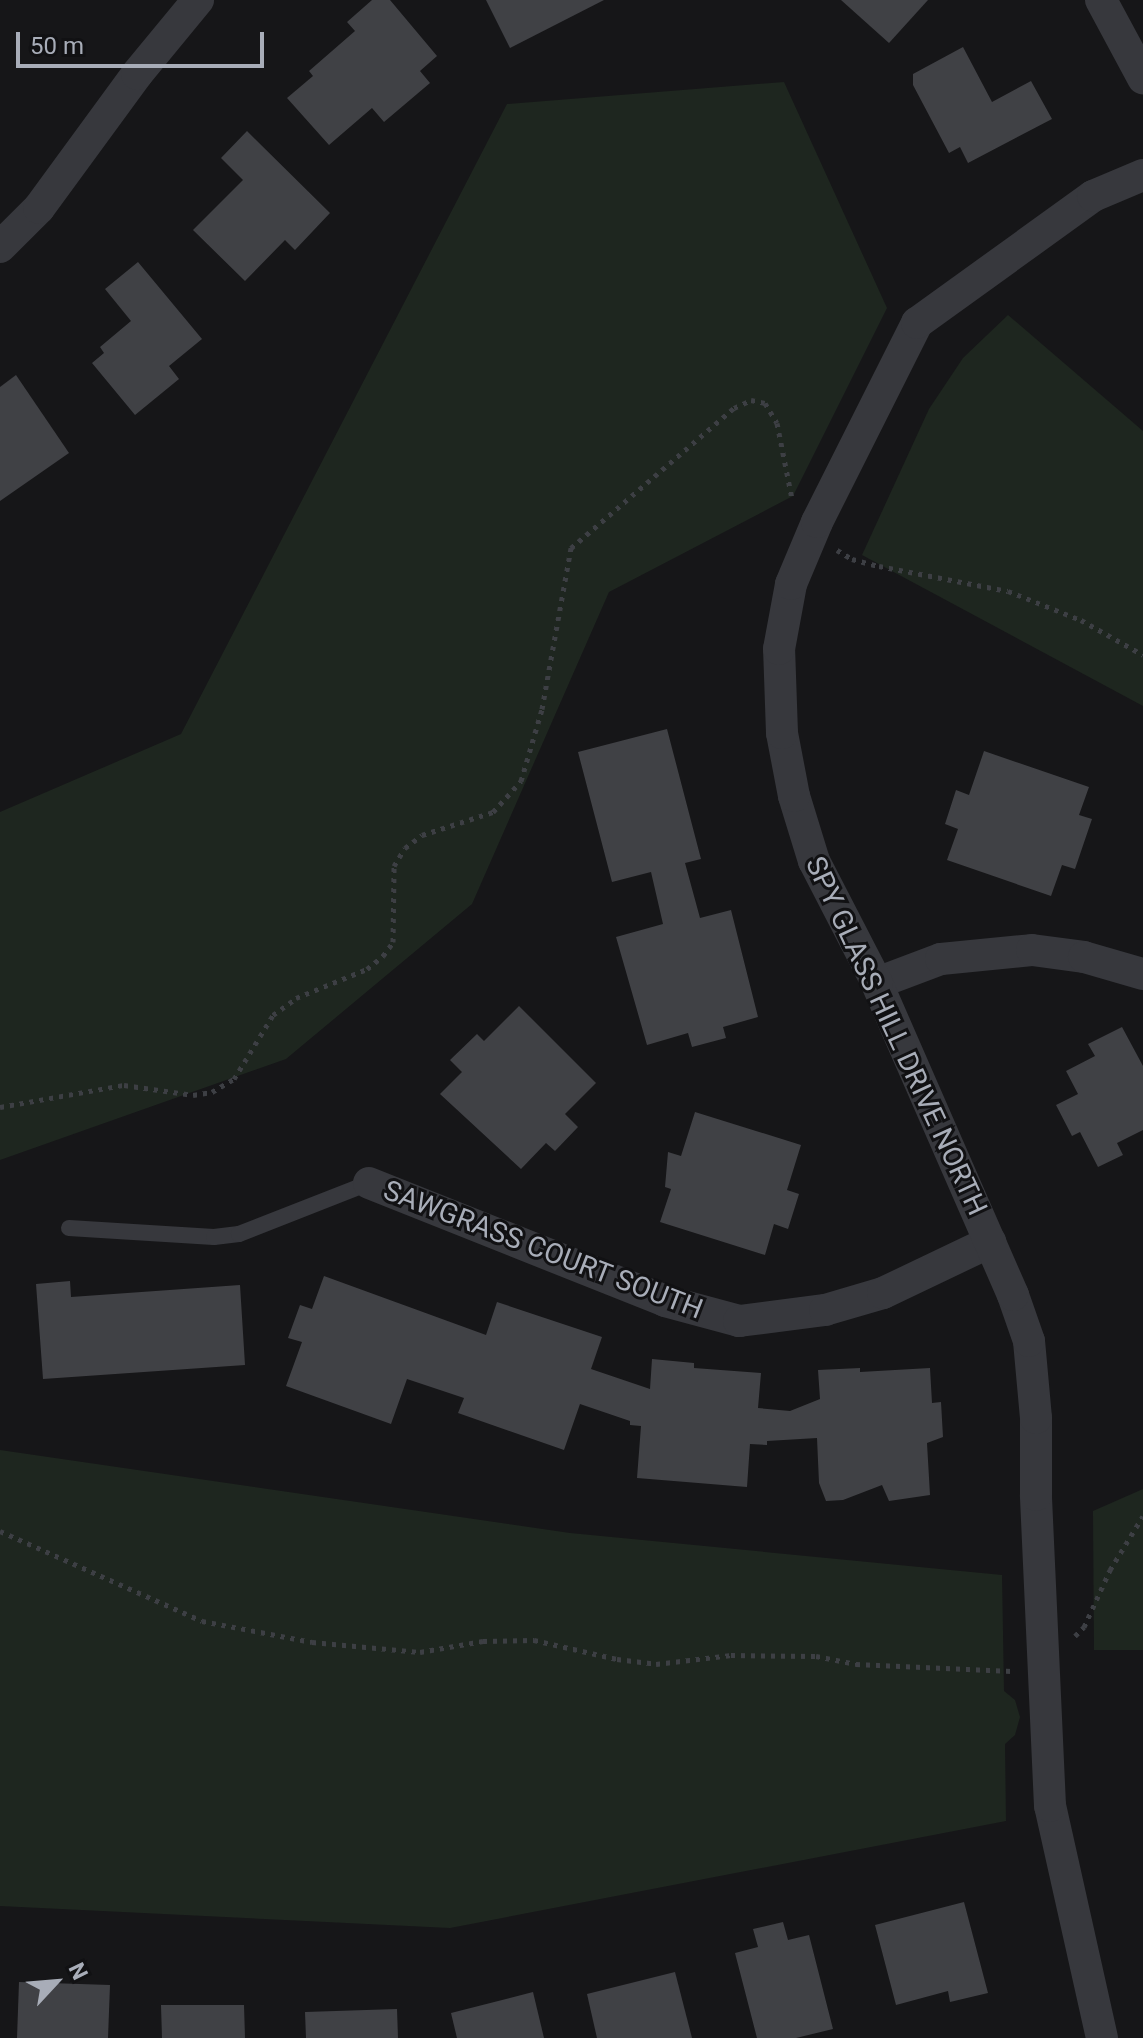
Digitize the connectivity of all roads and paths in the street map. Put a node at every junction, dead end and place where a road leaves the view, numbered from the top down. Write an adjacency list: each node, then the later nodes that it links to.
1 (198, 0): 5 (street)
2 (1101, 0): 3 (street)
3 (1143, 78)
4 (1143, 175): 6 (street, SPY GLASS HILL DRIVE NORTH)
5 (0, 247)
6 (813, 531): 7 (path); 9 (street, SPY GLASS HILL DRIVE NORTH); 10 (path)
7 (1143, 655)
8 (1143, 974): 9 (street)
9 (877, 983): 13 (street, SPY GLASS HILL DRIVE NORTH)
10 (0, 1107)
11 (369, 1183): 12 (lane); 13 (street, SAWGRASS COURT SOUTH)
12 (69, 1228)
13 (990, 1242): 16 (street, SPY GLASS HILL DRIVE NORTH)
14 (1143, 1516): 16 (path)
15 (0, 1531): 16 (path)
16 (1046, 1658): 17 (street, SPY GLASS HILL DRIVE NORTH)
17 (1102, 2038)

